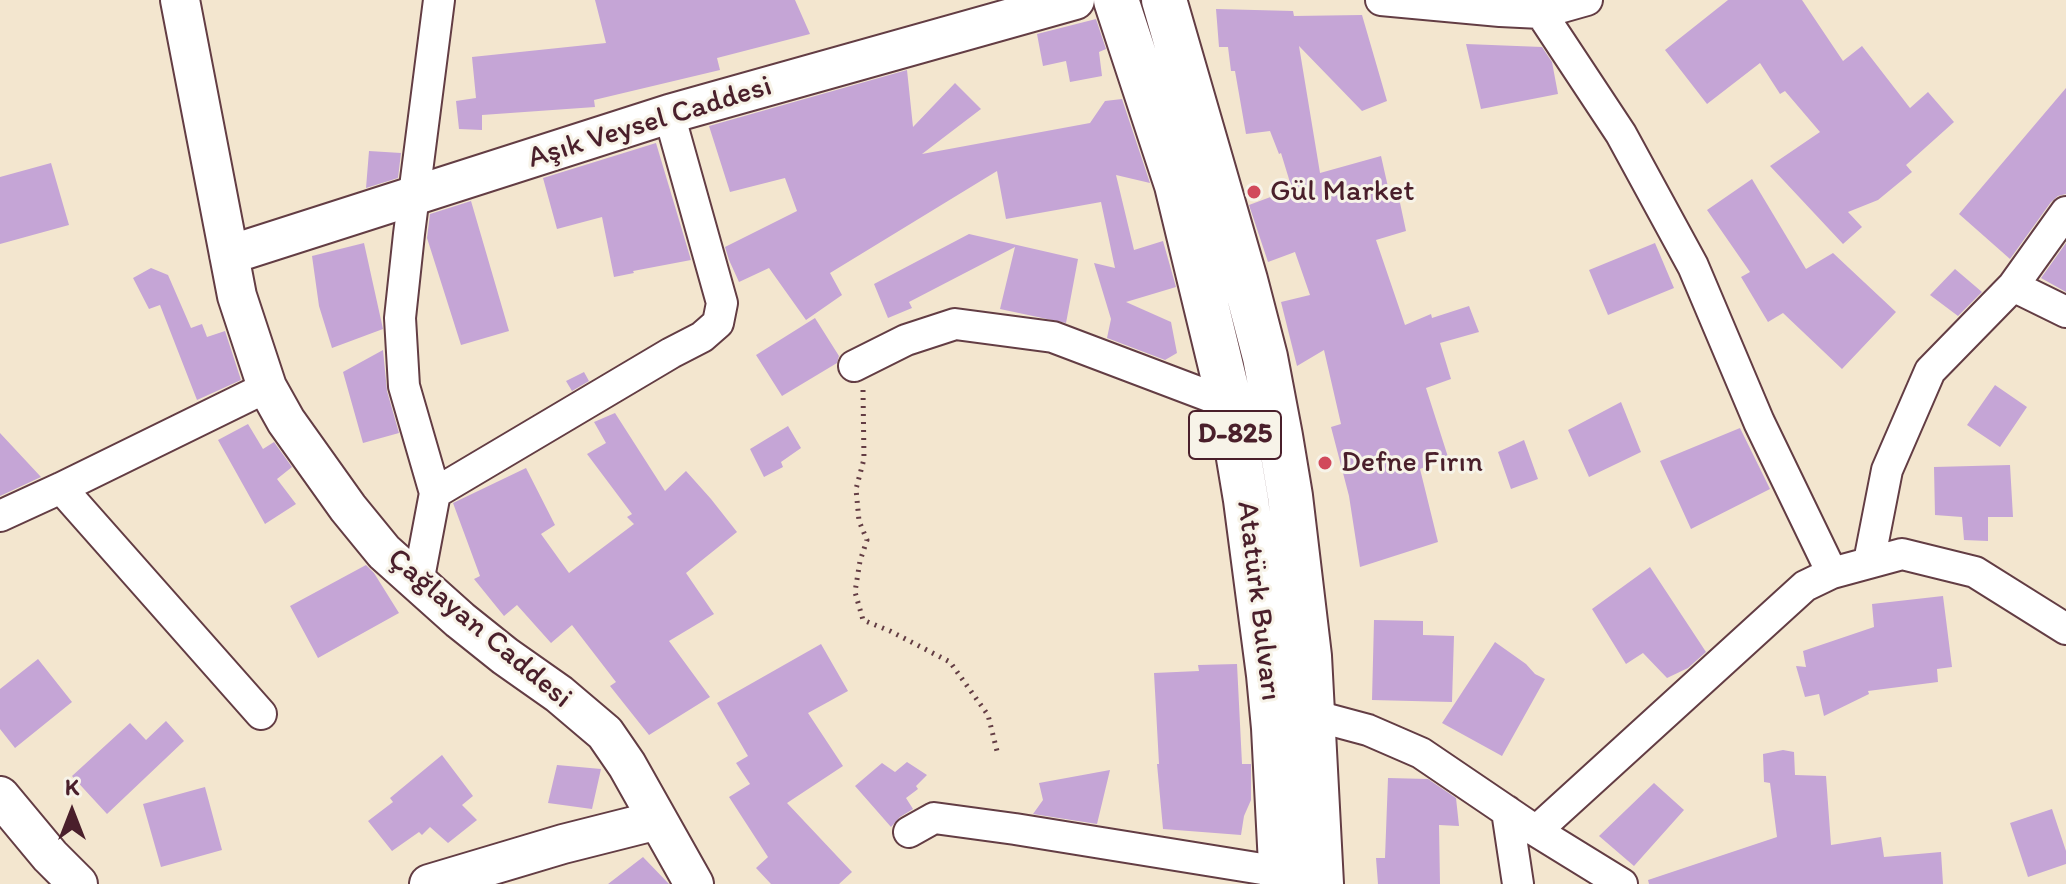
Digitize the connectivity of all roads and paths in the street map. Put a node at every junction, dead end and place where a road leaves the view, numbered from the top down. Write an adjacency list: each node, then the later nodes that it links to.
1 (180, 0): 13 (street, Çağlayan Caddesi)
2 (439, 0): 11 (street)
3 (1075, 0): 10 (street, Aşık Veysel Caddesi)
4 (1116, 0): 17 (highway, Atatürk Bulvarı / D-825)
5 (1164, 0): 16 (highway, Atatürk Bulvarı / D-825)
6 (1381, 0): 8 (street)
7 (1587, 0): 9 (street)
8 (1500, 6): 9 (street)
9 (1541, 13): 25 (street)
10 (669, 114): 11 (street, Aşık Veysel Caddesi); 22 (street)
11 (414, 197): 13 (street, Aşık Veysel Caddesi); 22 (street)
12 (2066, 212): 14 (street)
13 (229, 255): 19 (street, Çağlayan Caddesi)
14 (2013, 286): 15 (street); 24 (street)
15 (2066, 312)
16 (1263, 351): 17 (highway); 29 (highway, Atatürk Bulvarı / D-825)
17 (1220, 361): 20 (highway, Atatürk Bulvarı / D-825)
18 (861, 372): 20 (street); 30 (path)
19 (267, 387): 21 (street); 26 (street, Çağlayan Caddesi)
20 (1230, 404): 36 (highway, Atatürk Bulvarı / D-825)
21 (61, 488): 23 (street); 28 (street)
22 (435, 493): 26 (street)
23 (0, 516)
24 (1869, 562): 25 (street); 27 (street)
25 (1832, 573): 34 (street)
26 (418, 583): 33 (street, Çağlayan Caddesi)
27 (2066, 629)
28 (261, 714)
29 (1312, 715): 32 (street); 36 (highway, Atatürk Bulvarı / D-825)
30 (997, 751)
31 (0, 796): 37 (street)
32 (1507, 811): 34 (street); 40 (street)
33 (658, 820): 38 (street); 39 (street, Çağlayan Caddesi)
34 (1536, 831): 41 (street)
35 (909, 832): 36 (street)
36 (1290, 881)
37 (78, 884)
38 (429, 884)
39 (694, 884)
40 (1518, 884)
41 (1622, 884)

